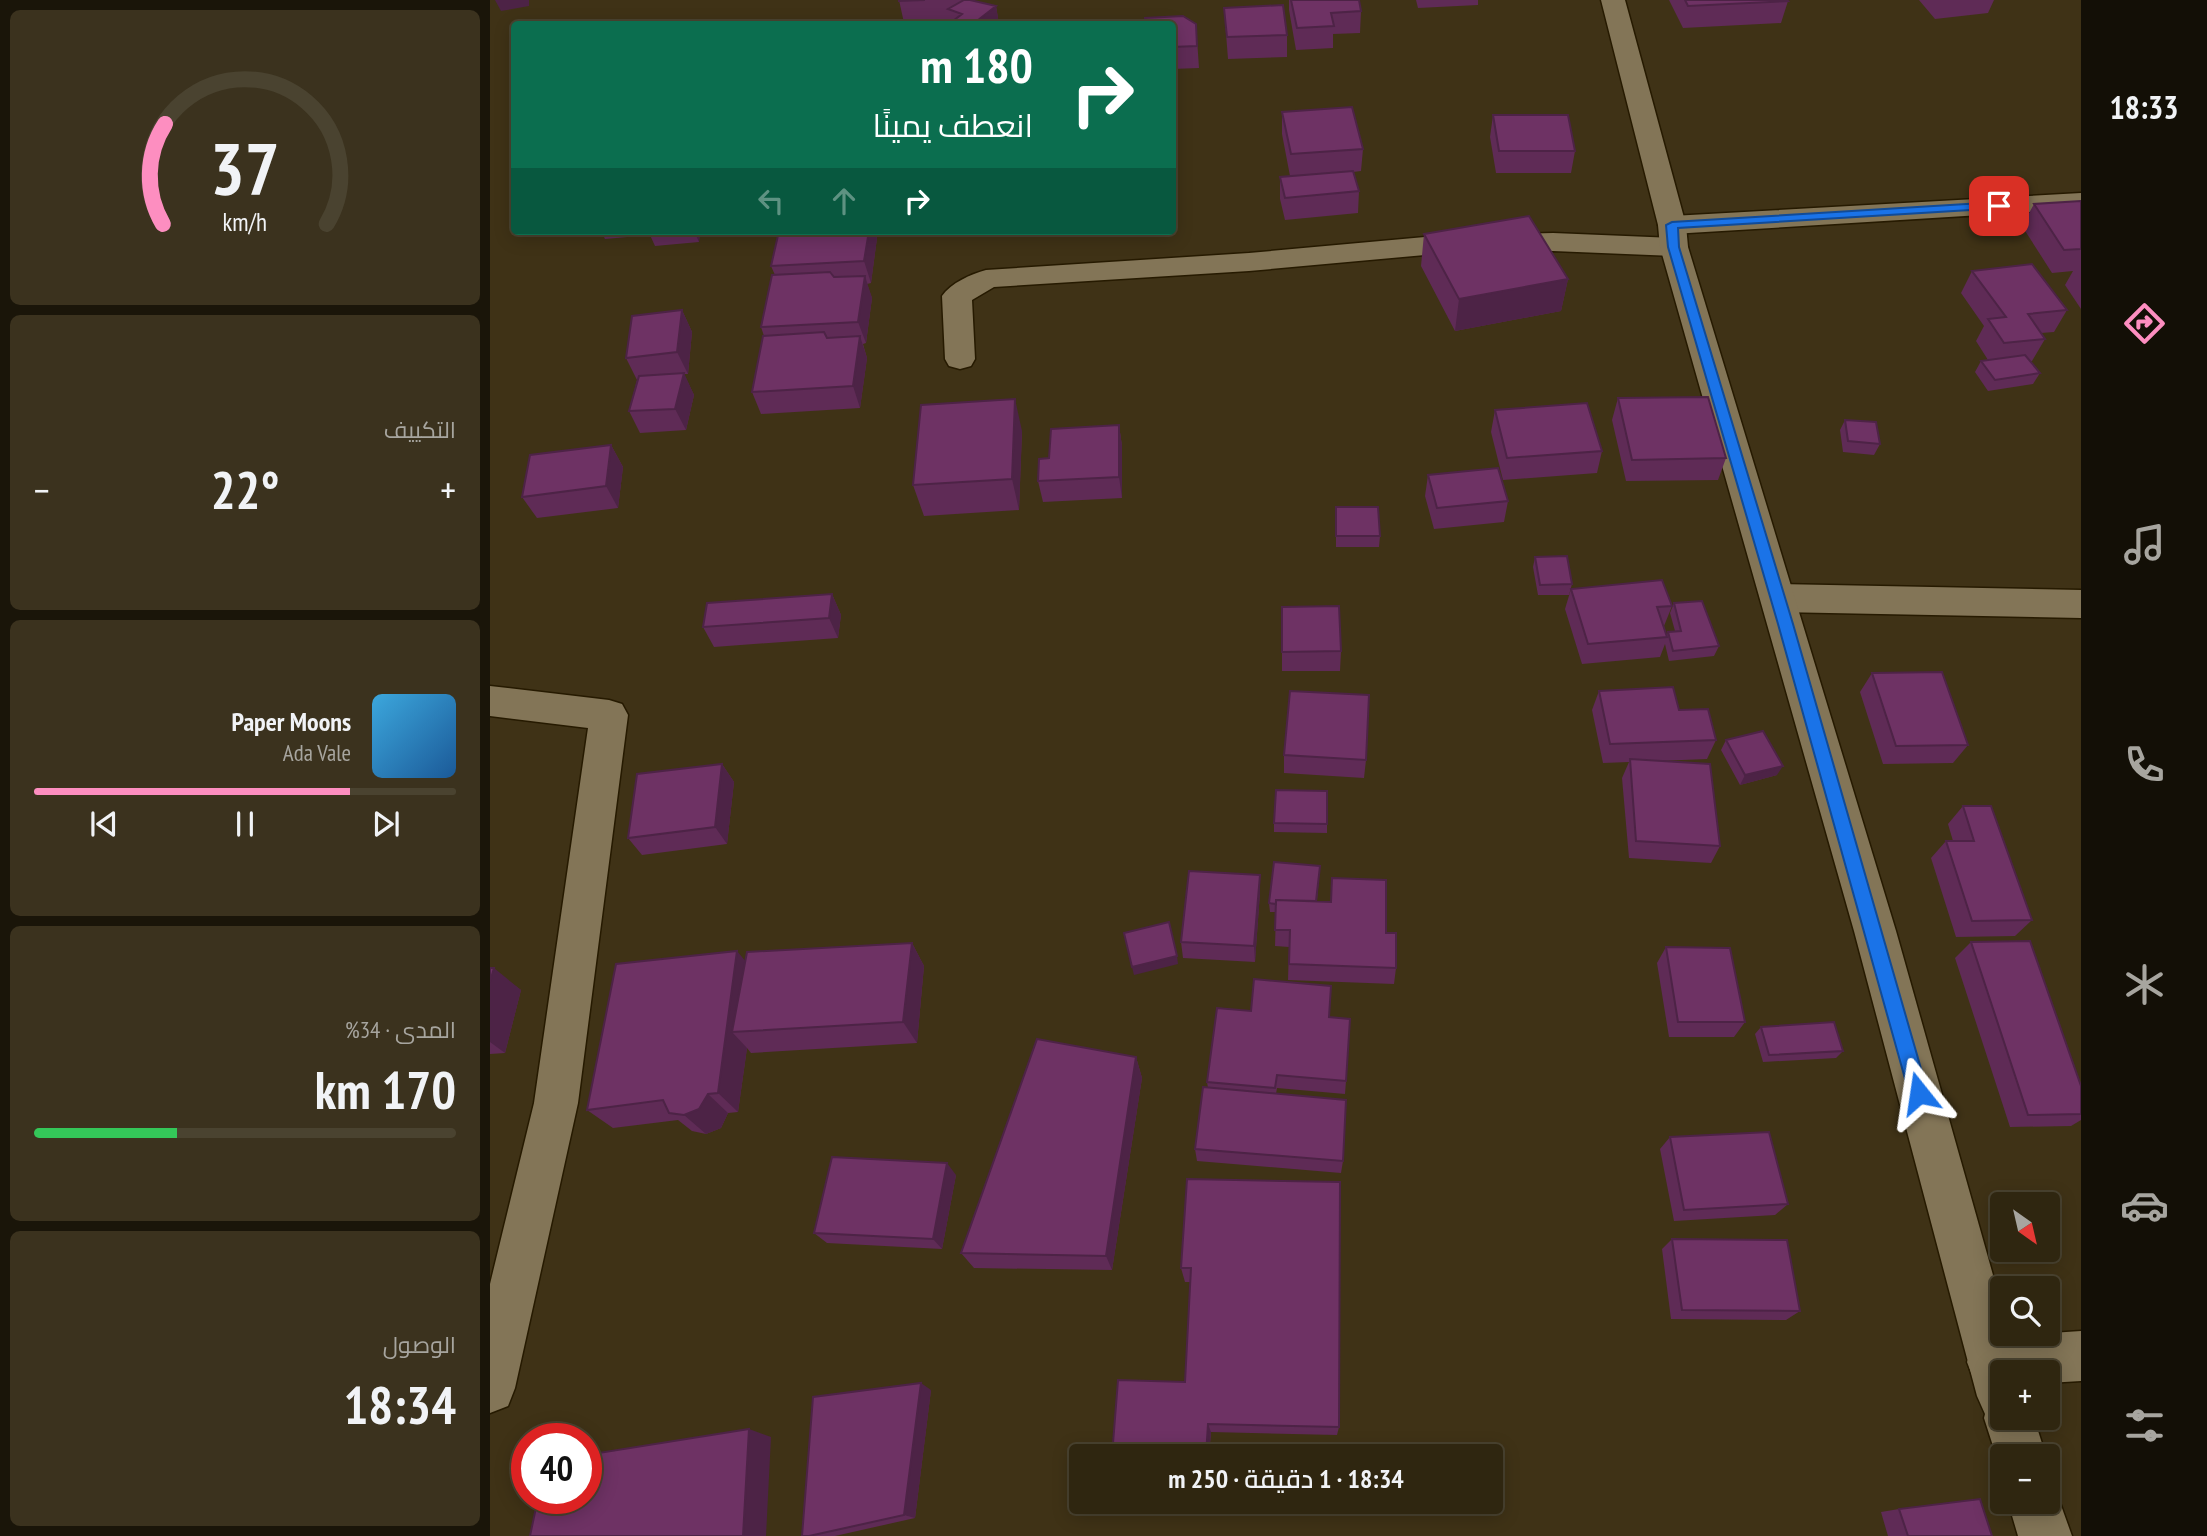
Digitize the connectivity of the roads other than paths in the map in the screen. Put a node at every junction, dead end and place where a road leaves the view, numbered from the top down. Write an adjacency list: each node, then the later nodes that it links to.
1 (1613, 0): 3 (street)
2 (2081, 201): 3 (street)
3 (1673, 236): 4 (street); 5 (street)
4 (960, 359)
5 (1778, 598): 6 (street); 9 (street)
6 (2081, 604)
7 (490, 701): 11 (street)
8 (2081, 1356): 10 (street)
9 (1992, 1360)
10 (2060, 1362)
11 (490, 1388)
12 (2038, 1514): 13 (street)
13 (2045, 1536)

